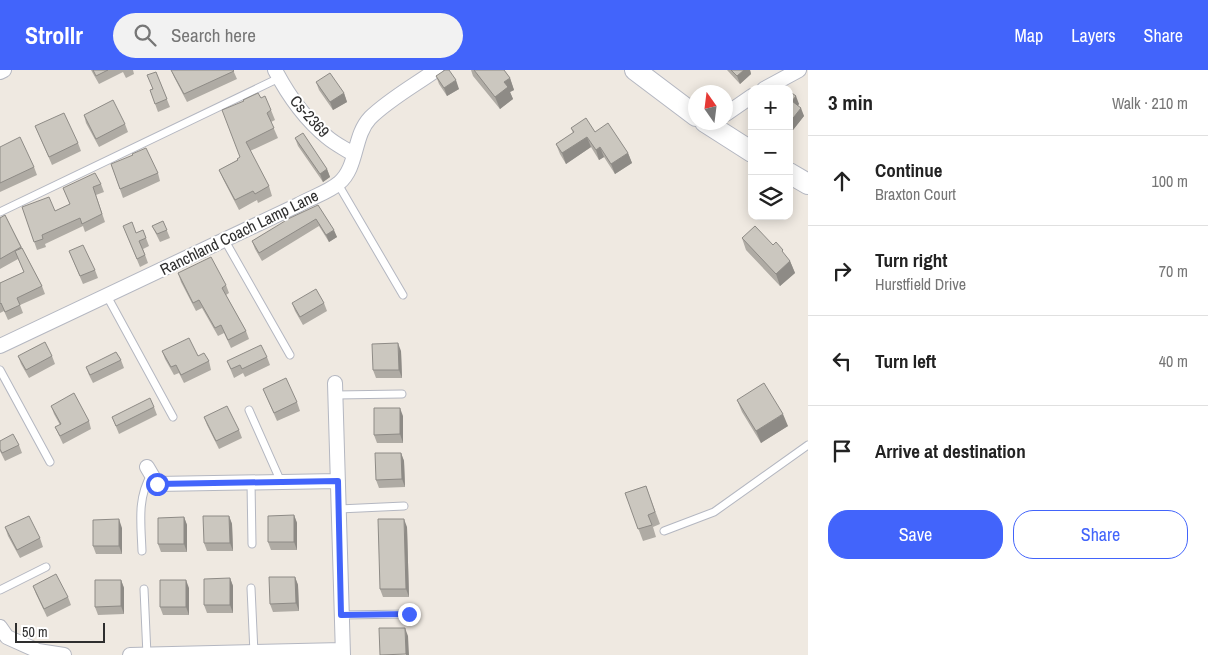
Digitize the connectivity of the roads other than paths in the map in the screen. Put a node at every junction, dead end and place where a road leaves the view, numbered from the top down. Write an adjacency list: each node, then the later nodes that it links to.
1 (4, 70): 5 (street)
2 (436, 70): 13 (street, Ranchland Coach Lamp Lane)
3 (635, 70): 9 (main road)
4 (799, 70): 7 (street)
5 (0, 72)
6 (277, 74): 13 (street, Cs-2369); 17 (lane)
7 (771, 85)
8 (748, 99): 10 (street)
9 (688, 110)
10 (733, 110)
11 (726, 130): 12 (main road)
12 (748, 149)
13 (353, 154): 15 (street, Ranchland Coach Lamp Lane)
14 (791, 175): 16 (main road)
15 (338, 184): 18 (street, Ranchland Coach Lamp Lane); 19 (lane)
16 (808, 184)
17 (0, 212)
18 (224, 239): 20 (street, Ranchland Coach Lamp Lane); 22 (lane)
19 (403, 295)
20 (107, 296): 21 (street, Ranchland Coach Lamp Lane); 27 (lane)
21 (0, 346)
22 (290, 355)
23 (0, 370): 29 (lane)
24 (336, 389): 25 (lane); 31 (street)
25 (402, 394)
26 (249, 410): 33 (lane)
27 (173, 417)
28 (808, 444): 36 (lane)
29 (50, 462)
30 (149, 470): 32 (street); 38 (lane)
31 (338, 481): 33 (street); 35 (street)
32 (251, 482): 33 (street); 37 (lane)
33 (281, 482)
34 (404, 506): 35 (lane)
35 (339, 509): 44 (street)
36 (664, 531)
37 (252, 544)
38 (142, 551)
39 (46, 567): 42 (lane)
40 (251, 588): 48 (lane)
41 (144, 589): 51 (lane)
42 (0, 590)
43 (409, 614): 44 (lane)
44 (341, 615): 46 (street)
45 (0, 627): 47 (street)
46 (342, 652): 48 (street)
47 (38, 653): 49 (street)
48 (254, 654): 51 (street)
49 (64, 655)
50 (130, 655): 51 (street)
51 (147, 655)

